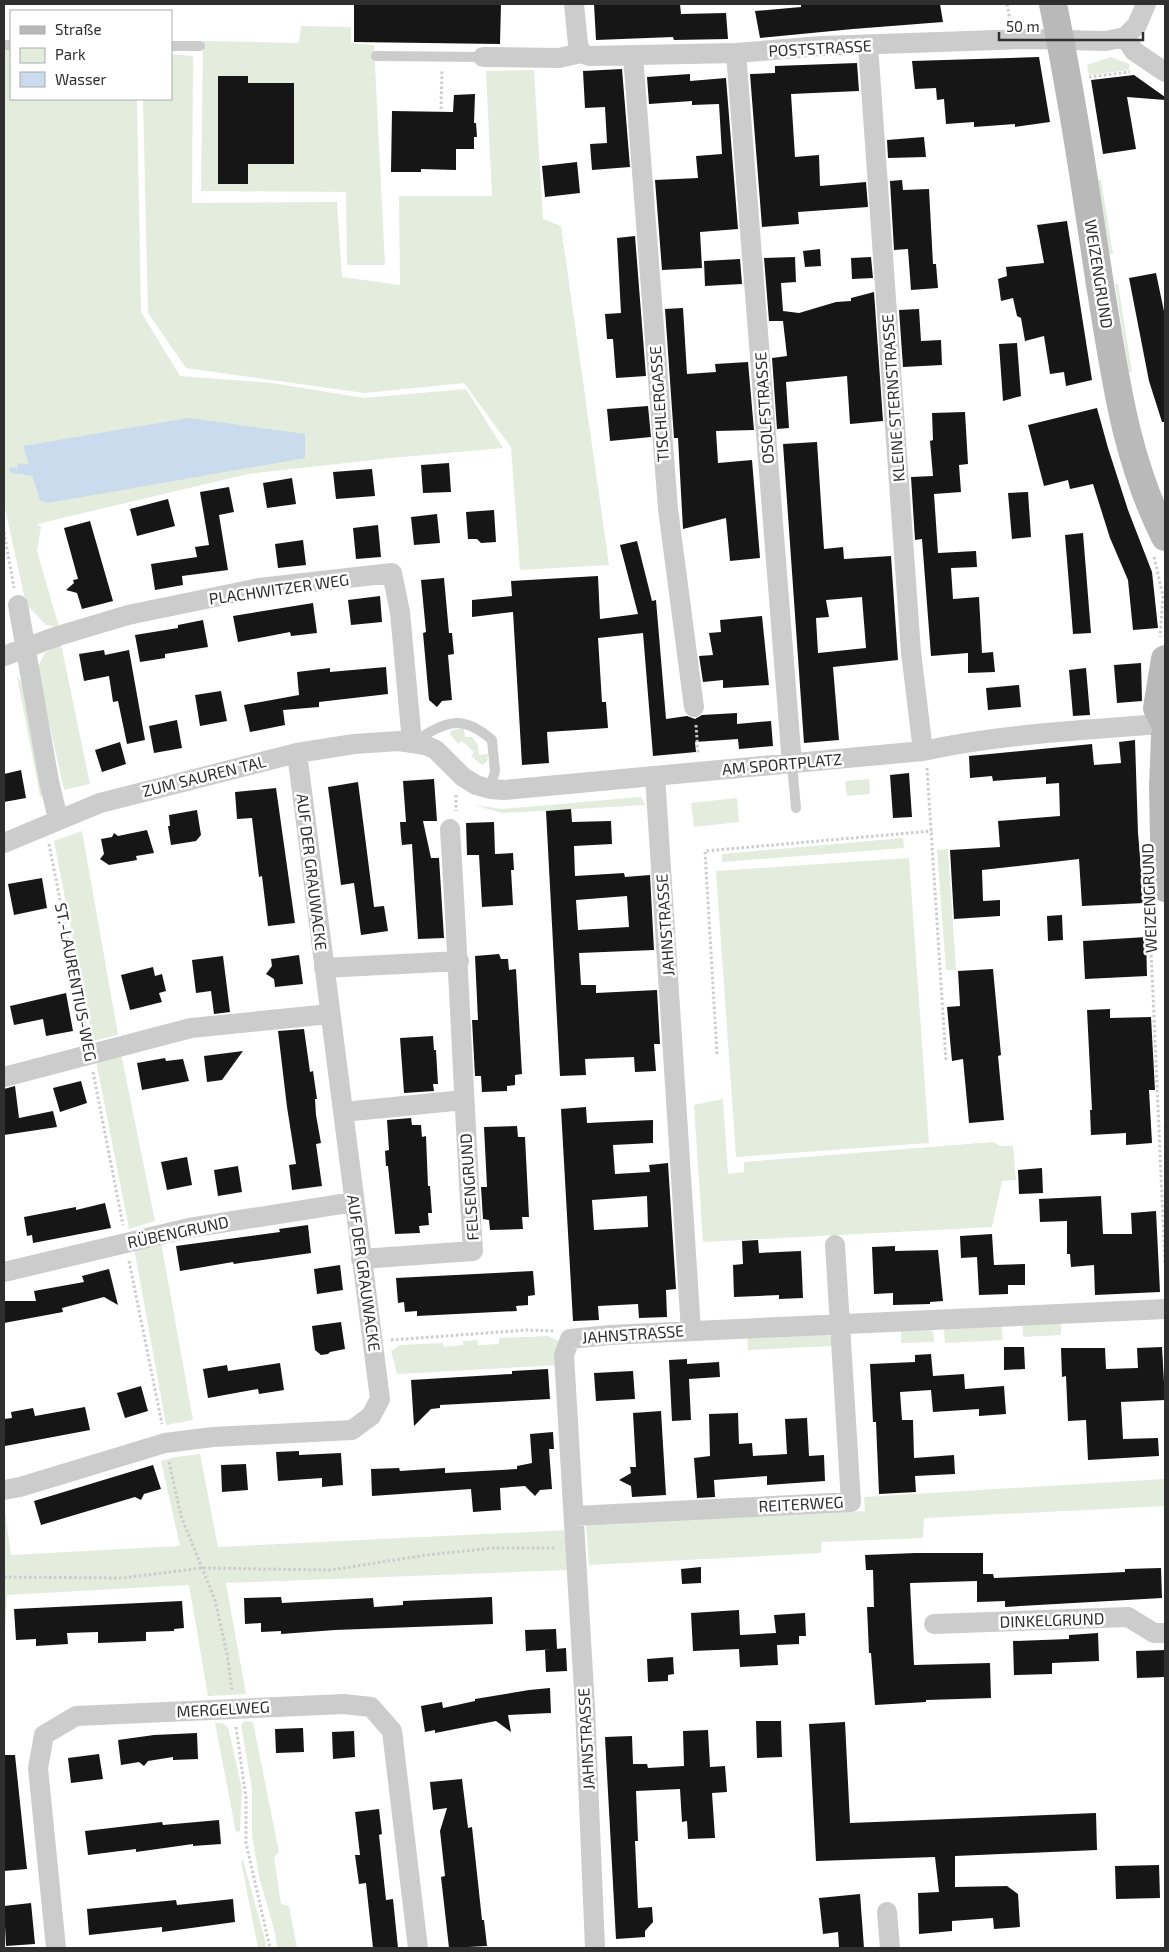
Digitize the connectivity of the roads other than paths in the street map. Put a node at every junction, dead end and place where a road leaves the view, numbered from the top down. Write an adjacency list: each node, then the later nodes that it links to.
1 (574, 4): 9 (street)
2 (1053, 4): 5 (main road, WEIZENGRUND)
3 (1146, 4): 4 (street)
4 (1125, 37): 5 (street, POSTSTRASSE); 14 (street)
5 (1060, 40): 6 (street, POSTSTRASSE); 15 (main road, WEIZENGRUND)
6 (868, 44): 10 (street, POSTSTRASSE); 24 (street, KLEINE STERNSTRASSE)
7 (172, 46): 8 (lane)
8 (200, 46)
9 (581, 52): 11 (street, POSTSTRASSE); 13 (street, POSTSTRASSE)
10 (736, 52): 11 (street, POSTSTRASSE); 26 (street, OSOLFSTRASSE)
11 (633, 55): 20 (street, TISCHLERGASSE)
12 (376, 56): 13 (lane, POSTSTRASSE)
13 (483, 57)
14 (1165, 72)
15 (1159, 546)
16 (18, 605): 17 (street)
17 (24, 648): 19 (street, PLACHWITZER WEG); 23 (street, PLACHWITZER WEG); 30 (street)
18 (1162, 648): 21 (main road)
19 (4, 656)
20 (694, 707)
21 (1165, 724): 24 (street, AM SPORTPLATZ)
22 (1165, 736): 33 (main road, WEIZENGRUND)
23 (412, 742): 25 (street, ZUM SAUREN TAL); 28 (street, AM SPORTPLATZ); 28 (lane)
24 (922, 751): 26 (street, AM SPORTPLATZ)
25 (297, 753): 30 (street, ZUM SAUREN TAL); 35 (street, AUF DER GRAUWACKE)
26 (792, 764): 27 (street, AM SPORTPLATZ); 29 (lane)
27 (655, 776): 28 (street, AM SPORTPLATZ); 46 (street, JAHNSTRASSE)
28 (490, 790)
29 (796, 808)
30 (58, 819): 32 (street, ZUM SAUREN TAL)
31 (450, 829): 34 (street, FELSENGRUND)
32 (4, 843)
33 (1157, 895)
34 (459, 960): 35 (street); 38 (street, FELSENGRUND)
35 (324, 968): 36 (street, AUF DER GRAUWACKE)
36 (330, 1014): 37 (street); 39 (street, AUF DER GRAUWACKE)
37 (4, 1077)
38 (464, 1100): 39 (street); 42 (street, FELSENGRUND)
39 (342, 1112): 40 (street, AUF DER GRAUWACKE)
40 (354, 1202): 42 (street, AUF DER GRAUWACKE); 43 (street, RÜBENGRUND)
41 (836, 1245): 45 (street, REITERWEG)
42 (361, 1259): 47 (street, AUF DER GRAUWACKE)
43 (4, 1272)
44 (1165, 1309): 45 (street)
45 (839, 1325): 46 (street); 48 (street, REITERWEG)
46 (692, 1331): 48 (street, JAHNSTRASSE)
47 (4, 1490)
48 (574, 1516): 54 (street, JAHNSTRASSE)
49 (934, 1624): 50 (street, DINKELGRUND)
50 (1165, 1633)
51 (887, 1912): 55 (street)
52 (56, 1948): 53 (street, MERGELWEG)
53 (418, 1948)
54 (595, 1948)
55 (890, 1948)

